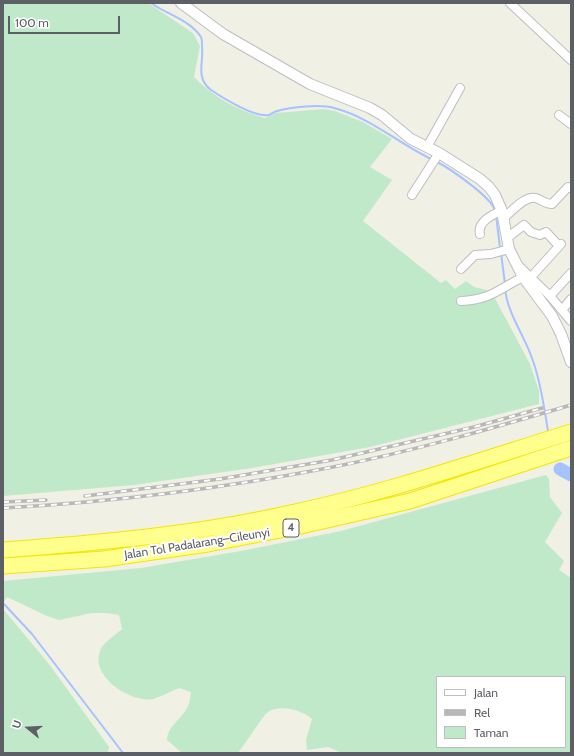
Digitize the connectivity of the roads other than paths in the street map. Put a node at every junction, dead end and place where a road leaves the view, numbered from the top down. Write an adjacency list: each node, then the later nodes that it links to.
1 (182, 3): 7 (street)
2 (510, 3): 3 (street)
3 (571, 60)
4 (460, 88): 7 (street)
5 (559, 115): 6 (street)
6 (571, 124)
7 (427, 147): 8 (street)
8 (437, 156): 10 (street); 11 (street)
9 (571, 188): 11 (street)
10 (412, 195)
11 (499, 214): 12 (street); 13 (street)
12 (480, 234)
13 (507, 238): 14 (street); 17 (street)
14 (503, 251): 15 (street); 17 (street)
15 (461, 269)
16 (571, 273): 18 (street)
17 (527, 277): 18 (street); 20 (street); 23 (street)
18 (550, 296): 21 (street)
19 (571, 300): 21 (street)
20 (461, 301)
21 (562, 310): 22 (street)
22 (571, 321)
23 (571, 362)
24 (571, 432): 26 (highway, Jalan Tol Padalarang–Cileunyi / 4)
25 (571, 448): 27 (highway, Jalan Tol Padalarang–Cileunyi / 4)
26 (3, 550)
27 (3, 566)

